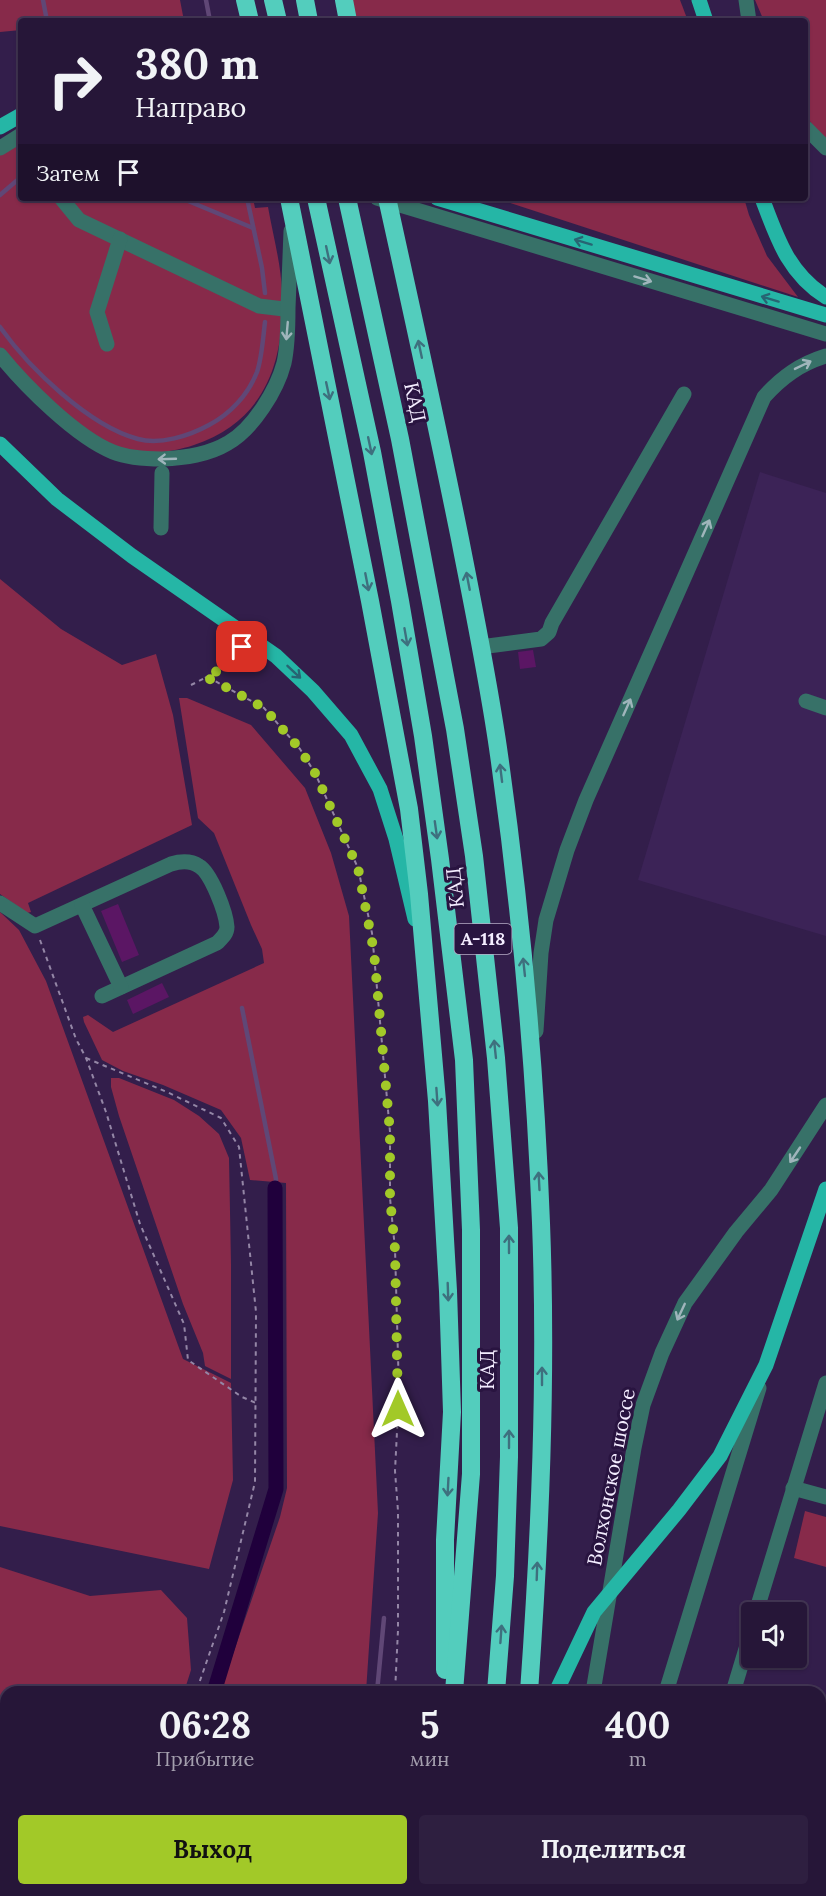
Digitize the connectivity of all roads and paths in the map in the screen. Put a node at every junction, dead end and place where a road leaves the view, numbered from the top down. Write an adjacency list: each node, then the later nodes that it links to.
1 (245, 0): 7 (highway)
2 (273, 0): 8 (highway)
3 (305, 0): 9 (highway)
4 (344, 0): 10 (highway)
5 (699, 0): 11 (main road)
6 (746, 0): 12 (street)
7 (249, 18)
8 (277, 18)
9 (308, 18)
10 (347, 18)
11 (705, 18)
12 (749, 18)
13 (18, 117): 14 (main road)
14 (0, 127)
15 (808, 130): 18 (street)
16 (18, 137): 17 (street)
17 (0, 148)
18 (826, 148)
19 (63, 201): 27 (street)
20 (317, 201): 65 (highway, КАД / А-118, one-way to 65)
21 (348, 201): 66 (highway, КАД / А-118, one-way to 21)
22 (387, 201): 31 (street, one-way to 31)
23 (388, 201): 52 (highway, one-way to 23)
24 (446, 201): 30 (main road, one-way to 24)
25 (763, 201): 28 (main road)
26 (290, 204): 33 (street, one-way to 33); 48 (highway, one-way to 48)
27 (120, 239): 29 (street); 32 (street)
28 (826, 297)
29 (284, 309)
30 (826, 315)
31 (826, 334)
32 (107, 344)
33 (0, 355)
34 (826, 356): 52 (street, one-way to 34)
35 (684, 394): 39 (street)
36 (0, 444): 48 (main road, one-way to 48)
37 (162, 473): 38 (street)
38 (161, 528)
39 (488, 646)
40 (242, 647): 41 (path)
41 (205, 678): 42 (path); 63 (path)
42 (191, 685)
43 (806, 701): 44 (street)
44 (826, 708)
45 (0, 903): 47 (street)
46 (82, 905): 47 (street); 49 (street); 49 (street)
47 (34, 926): 51 (path)
48 (427, 976): 64 (highway, one-way to 64)
49 (121, 987): 50 (street)
50 (102, 996)
51 (86, 1058): 57 (path); 57 (path)
52 (533, 1067): 67 (highway, one-way to 52)
53 (826, 1105): 69 (street, Волхонское шоссе, one-way to 69)
54 (826, 1189): 55 (main road)
55 (766, 1365): 68 (main road); 70 (street)
56 (826, 1383): 58 (street)
57 (256, 1403): 62 (path)
58 (793, 1488): 59 (street); 60 (street)
59 (826, 1497)
60 (759, 1602)
61 (741, 1665): 71 (street)
62 (198, 1686)
63 (395, 1686)
64 (445, 1686)
65 (454, 1686)
66 (496, 1686)
67 (529, 1686)
68 (559, 1686)
69 (594, 1686)
70 (668, 1686)
71 (735, 1686)

